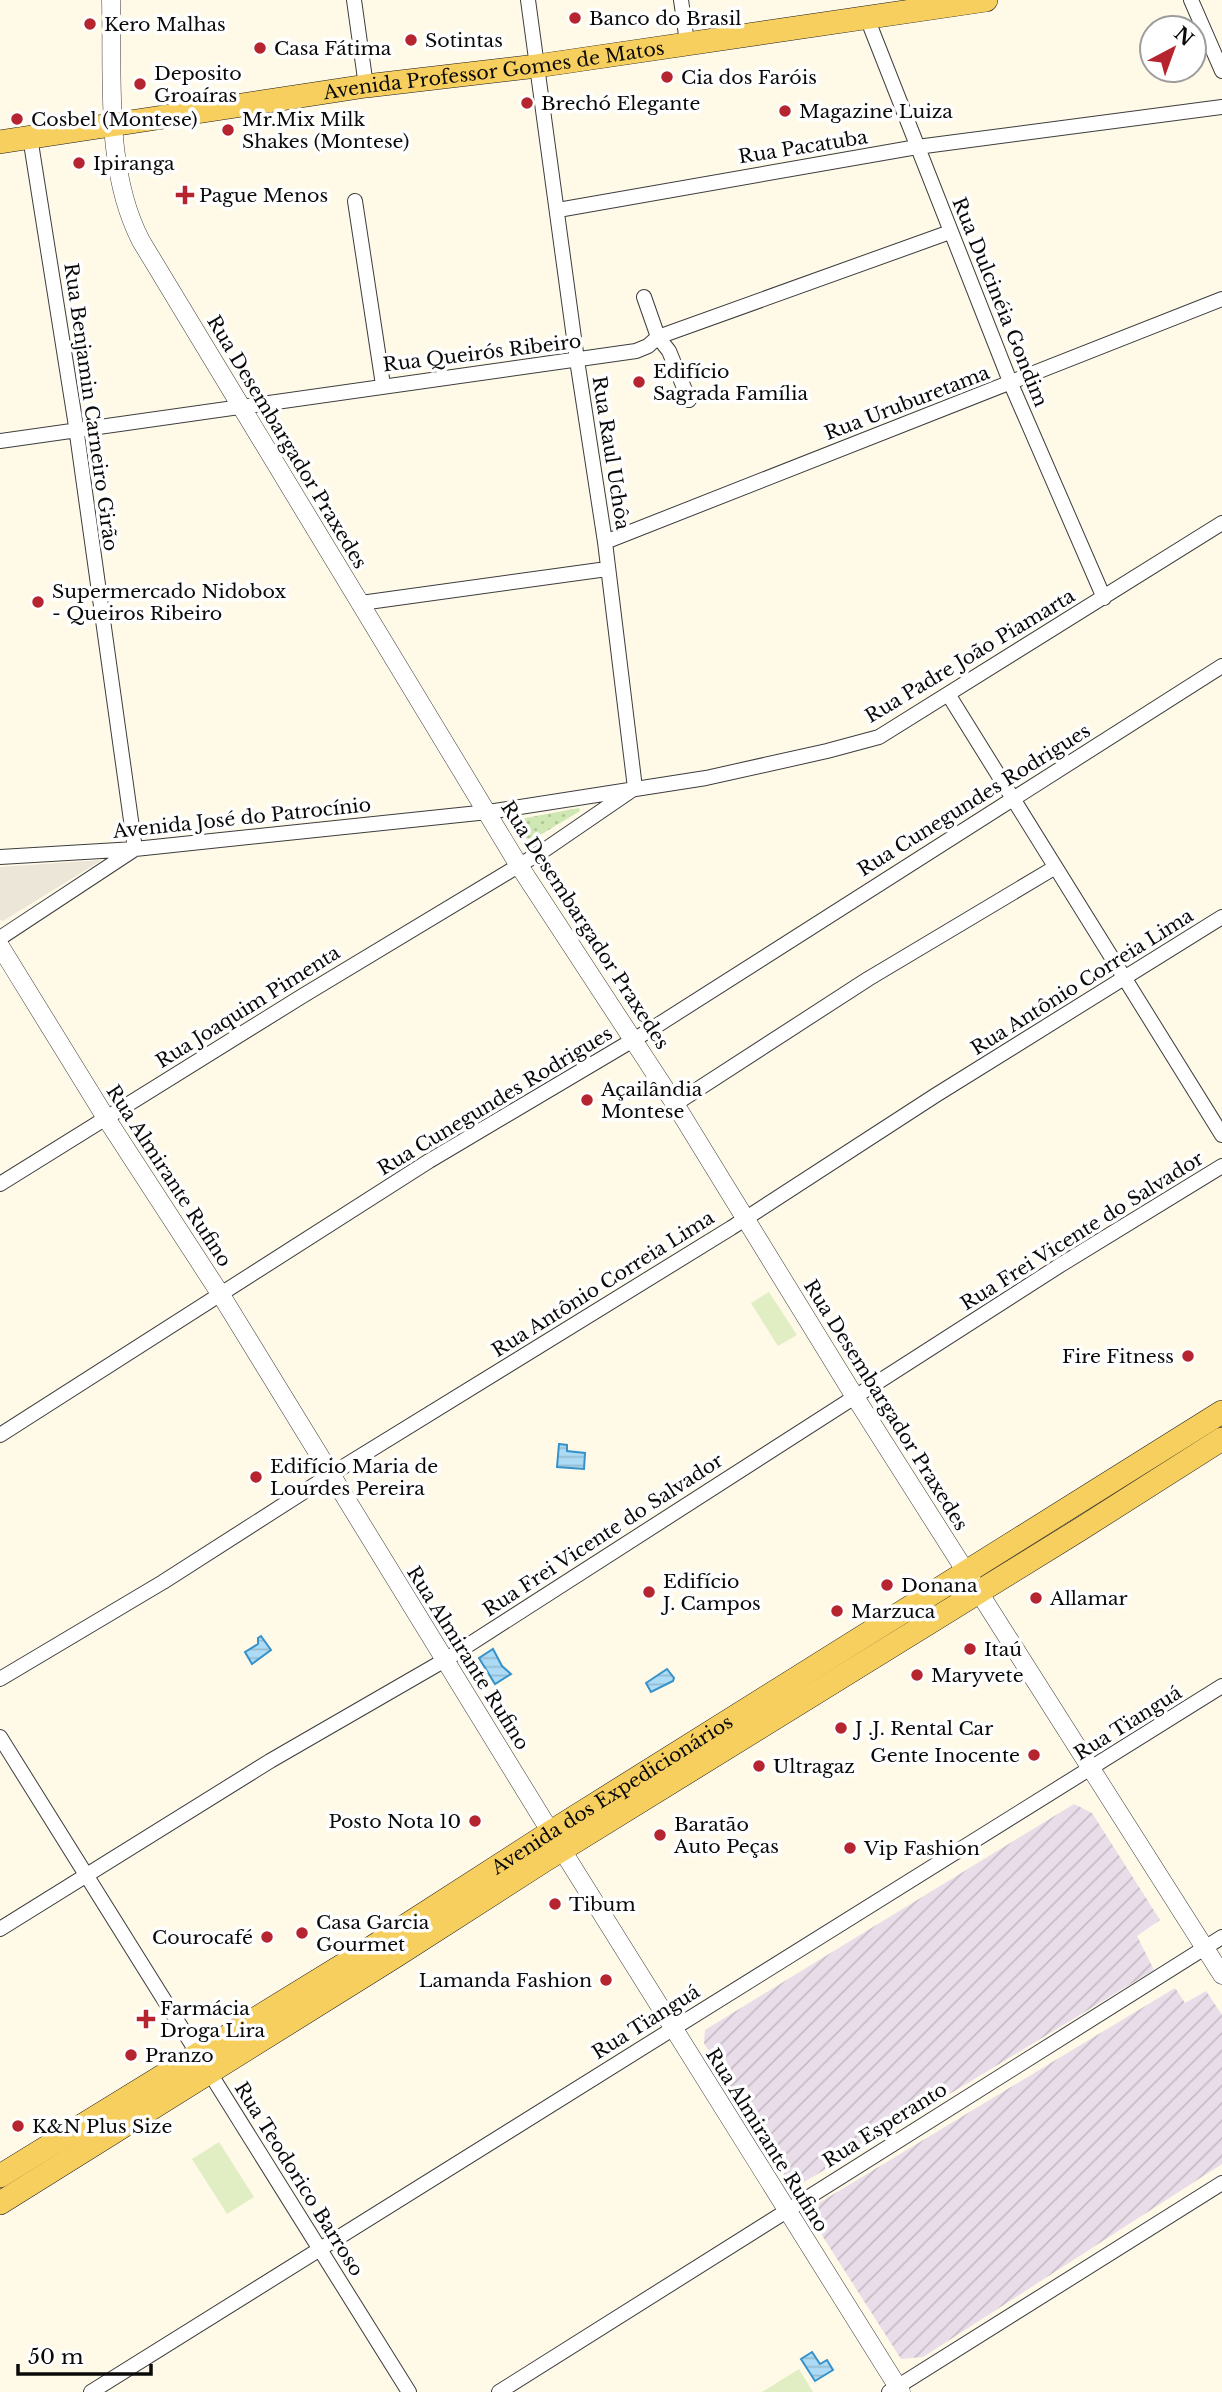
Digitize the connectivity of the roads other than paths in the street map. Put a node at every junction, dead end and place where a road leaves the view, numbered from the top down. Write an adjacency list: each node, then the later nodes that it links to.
1 (111, 0): 13 (street, Rua Desembargador Praxedes)
2 (354, 0): 11 (street)
3 (528, 0): 9 (street, Rua Raul Uchôa)
4 (681, 0): 8 (street)
5 (986, 0): 7 (main road, Avenida Professor Gomes de Matos)
6 (1191, 0): 10 (street)
7 (881, 10): 8 (main road, Avenida Professor Gomes de Matos); 16 (street, Rua Dulcinéia Gondim)
8 (687, 43): 9 (main road, Avenida Professor Gomes de Matos)
9 (537, 66): 11 (main road, Avenida Professor Gomes de Matos); 18 (street, Rua Raul Uchôa)
10 (1222, 71)
11 (366, 86): 13 (main road, Avenida Professor Gomes de Matos)
12 (1222, 107): 16 (street, Rua Pacatuba)
13 (113, 125): 14 (main road, Avenida Professor Gomes de Matos); 27 (street, Rua Desembargador Praxedes)
14 (30, 137): 15 (main road, Avenida Professor Gomes de Matos); 28 (street, Rua Benjamin Carneiro Girão)
15 (0, 142)
16 (917, 147): 18 (street, Rua Pacatuba); 19 (street, Rua Dulcinéia Gondim)
17 (355, 201): 25 (street)
18 (558, 210): 23 (street, Rua Raul Uchôa)
19 (950, 232): 22 (street, Rua Queirós Ribeiro); 24 (street, Rua Dulcinéia Gondim)
20 (644, 297): 22 (street)
21 (1222, 299): 24 (street, Rua Uruburetama)
22 (658, 337): 23 (street, Rua Queirós Ribeiro); 26 (street)
23 (577, 360): 25 (street, Rua Queirós Ribeiro); 31 (street, Rua Raul Uchôa)
24 (1011, 384): 31 (street, Rua Uruburetama); 33 (street, Rua Dulcinéia Gondim)
25 (383, 385): 27 (street, Rua Queirós Ribeiro)
26 (689, 400)
27 (243, 407): 28 (street, Rua Queirós Ribeiro); 34 (street, Rua Desembargador Praxedes)
28 (76, 430): 29 (street, Rua Queirós Ribeiro); 40 (street, Rua Benjamin Carneiro Girão)
29 (0, 441)
30 (1222, 523): 33 (street, Rua Padre João Piamarta)
31 (605, 542): 32 (street, Rua Raul Uchôa)
32 (607, 569): 34 (street); 37 (street, Rua Raul Uchôa)
33 (1104, 598): 36 (street, Rua Padre João Piamarta)
34 (361, 603): 39 (street, Rua Desembargador Praxedes)
35 (1222, 666): 38 (street, Rua Cunegundes Rodrigues)
36 (948, 694): 37 (street, Rua Padre João Piamarta); 38 (street)
37 (635, 789): 39 (street, Rua Padre João Piamarta); 42 (street, Rua Padre João Piamarta)
38 (1012, 798): 43 (street); 48 (street, Rua Cunegundes Rodrigues)
39 (488, 812): 40 (street, Avenida José do Patrocínio); 42 (street, Rua Desembargador Praxedes)
40 (135, 849): 41 (street, Avenida José do Patrocínio); 45 (street)
41 (0, 857)
42 (518, 864): 48 (street, Rua Desembargador Praxedes); 50 (street, Rua Joaquim Pimenta)
43 (1054, 868): 47 (street); 49 (street)
44 (1222, 917): 47 (street, Rua Antônio Correia Lima)
45 (0, 938)
46 (0, 946): 50 (street, Rua Almirante Rufino)
47 (1123, 979): 51 (street); 54 (street, Rua Antônio Correia Lima)
48 (633, 1040): 49 (street, Rua Desembargador Praxedes); 55 (street, Rua Cunegundes Rodrigues)
49 (675, 1104): 54 (street, Rua Desembargador Praxedes)
50 (106, 1118): 53 (street, Rua Joaquim Pimenta); 55 (street, Rua Almirante Rufino)
51 (1222, 1135)
52 (1222, 1166): 56 (street, Rua Frei Vicente do Salvador)
53 (0, 1184)
54 (746, 1219): 56 (street, Rua Desembargador Praxedes); 60 (street, Rua Antônio Correia Lima)
55 (221, 1296): 58 (street, Rua Cunegundes Rodrigues); 60 (street, Rua Almirante Rufino)
56 (855, 1397): 61 (street, Rua Desembargador Praxedes); 62 (street, Rua Frei Vicente do Salvador)
57 (1222, 1412): 61 (main road, Avenida dos Expedicionários)
58 (0, 1435)
59 (1222, 1439): 61 (main road, Avenida dos Expedicionários)
60 (330, 1475): 62 (street, Rua Almirante Rufino); 63 (street, Rua Antônio Correia Lima)
61 (973, 1582): 66 (street, Rua Desembargador Praxedes); 67 (main road, Avenida dos Expedicionários)
62 (444, 1660): 67 (street, Rua Almirante Rufino); 68 (street, Rua Frei Vicente do Salvador)
63 (0, 1679)
64 (1222, 1686): 66 (street, Rua Tianguá)
65 (0, 1737): 68 (street, Rua Teodorico Barroso)
66 (1092, 1769): 71 (street, Rua Desembargador Praxedes); 73 (street, Rua Tianguá)
67 (557, 1840): 73 (street, Rua Almirante Rufino); 74 (main road, Avenida dos Expedicionários)
68 (85, 1874): 69 (street, Rua Frei Vicente do Salvador); 74 (street, Rua Teodorico Barroso)
69 (0, 1929)
70 (1222, 1937): 71 (street, Rua Esperanto)
71 (1205, 1947): 72 (street, Rua Desembargador Praxedes); 78 (street, Rua Esperanto)
72 (1222, 1975)
73 (673, 2028): 78 (street, Rua Almirante Rufino); 79 (street, Rua Tianguá)
74 (204, 2063): 75 (main road, Avenida dos Expedicionários); 77 (main road, Avenida dos Expedicionários); 79 (street, Rua Teodorico Barroso)
75 (0, 2176)
76 (1222, 2183): 80 (street)
77 (0, 2203)
78 (786, 2209): 80 (street, Rua Almirante Rufino); 83 (street, Rua Esperanto)
79 (321, 2250): 81 (street, Rua Tianguá); 82 (street, Rua Teodorico Barroso)
80 (896, 2390)
81 (91, 2392)
82 (410, 2392)
83 (499, 2392)

